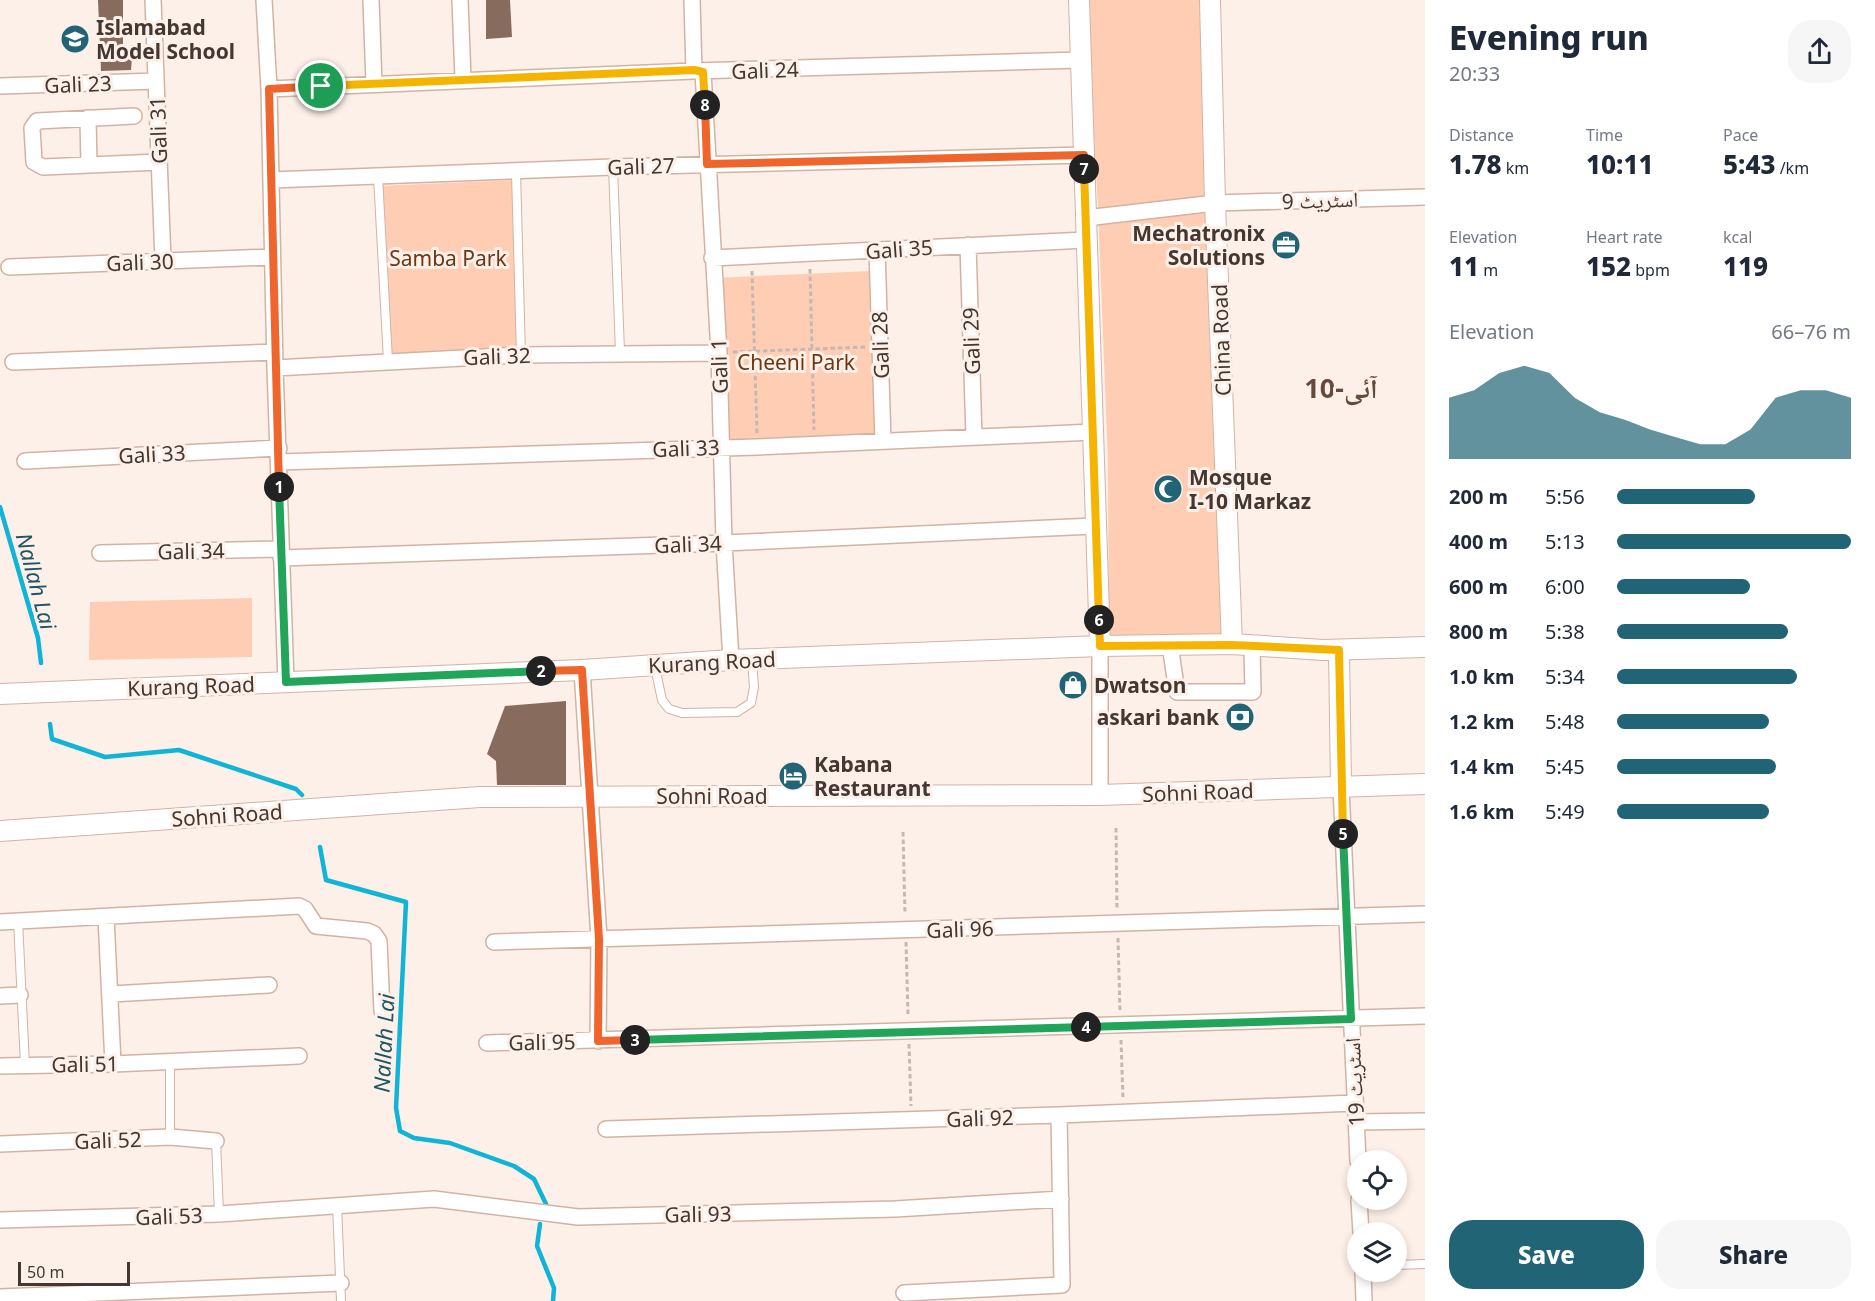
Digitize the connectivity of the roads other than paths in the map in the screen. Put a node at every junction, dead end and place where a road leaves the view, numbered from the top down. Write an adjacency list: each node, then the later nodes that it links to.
1 (153, 0): 11 (street, Gali 31)
2 (264, 0): 14 (street)
3 (371, 0): 12 (street)
4 (460, 0): 10 (street)
5 (692, 0): 9 (street, Gali 1)
6 (1079, 0): 8 (street)
7 (1210, 0): 26 (street, China Road)
8 (1081, 60): 9 (street, Gali 24); 17 (street)
9 (699, 71): 10 (street, Gali 24); 19 (street, Gali 1)
10 (463, 80): 12 (street, Gali 24)
11 (156, 81): 13 (street, Gali 23); 18 (street, Gali 31)
12 (374, 84): 14 (street, Gali 24)
13 (0, 86)
14 (269, 89): 24 (street)
15 (134, 116): 16 (street)
16 (88, 118): 20 (street); 20 (street)
17 (1084, 155): 19 (street, Gali 27); 27 (street)
18 (159, 162): 20 (street); 33 (street, Gali 31)
19 (707, 164): 21 (street, Gali 27); 32 (street, Gali 1)
20 (89, 165)
21 (613, 166): 22 (street, Gali 27); 35 (lane)
22 (516, 172): 23 (street, Gali 27); 37 (lane)
23 (378, 176): 24 (street, Gali 27); 39 (lane)
24 (271, 180): 31 (street)
25 (1425, 197): 26 (street, اسٹریٹ 9)
26 (1215, 203): 27 (street, اسٹریٹ 9); 52 (street, China Road)
27 (1086, 218): 28 (street)
28 (1086, 240): 29 (street, Gali 35); 41 (street)
29 (968, 245): 30 (street, Gali 35); 42 (street, Gali 29)
30 (877, 250): 32 (street, Gali 35); 43 (street, Gali 28)
31 (272, 257): 33 (street, Gali 30); 38 (street)
32 (712, 258): 36 (street, Gali 1)
33 (163, 261): 34 (street, Gali 30)
34 (9, 267)
35 (620, 352): 36 (street, Gali 32); 37 (street, Gali 32)
36 (719, 353): 44 (street, Gali 1)
37 (521, 355): 39 (street, Gali 32)
38 (275, 360): 39 (street, Gali 32); 40 (street, Gali 32); 45 (street)
39 (388, 361)
40 (13, 363)
41 (1093, 432): 42 (street, Gali 33); 47 (street)
42 (974, 436): 43 (street, Gali 33)
43 (883, 441): 44 (street, Gali 33)
44 (721, 447): 45 (street, Gali 33); 48 (street, Gali 1)
45 (279, 455): 46 (street, Gali 33); 50 (street)
46 (25, 461)
47 (1094, 526): 48 (street, Gali 34); 53 (street)
48 (724, 543): 50 (street, Gali 34); 58 (street, Gali 1)
49 (100, 553): 50 (street, Gali 34)
50 (281, 554): 61 (street)
51 (1170, 645): 52 (street, Kurang Road); 53 (street, Kurang Road); 54 (street)
52 (1232, 645): 54 (street, Kurang Road)
53 (1100, 646): 57 (street, Kurang Road); 65 (street)
54 (1252, 647): 56 (street, Kurang Road)
55 (1425, 647): 56 (street, Kurang Road)
56 (1339, 650): 64 (street)
57 (752, 659): 58 (street, Kurang Road); 59 (lane)
58 (731, 660): 59 (street, Kurang Road)
59 (655, 665): 60 (street, Kurang Road)
60 (582, 670): 61 (street, Kurang Road); 66 (street)
61 (286, 682): 62 (street, Kurang Road)
62 (0, 694)
63 (1425, 784): 64 (street, Sohni Road)
64 (1341, 787): 65 (street, Sohni Road); 70 (street, اسٹریٹ 19)
65 (1100, 795): 66 (street, Sohni Road)
66 (588, 797): 67 (street, Sohni Road); 73 (street)
67 (0, 831)
68 (1425, 914): 70 (street, Gali 96)
69 (106, 917): 71 (street); 76 (street); 79 (street)
70 (1347, 917): 73 (street, Gali 96); 81 (street, اسٹریٹ 19)
71 (18, 921): 72 (street); 77 (lane)
72 (0, 922)
73 (599, 939): 74 (street, Gali 96); 82 (street)
74 (494, 942)
75 (269, 985): 76 (street)
76 (111, 994): 86 (street)
77 (20, 995): 78 (street); 87 (lane)
78 (0, 996)
79 (382, 1011)
80 (1425, 1016): 81 (street, Gali 95)
81 (1351, 1019): 82 (street, Gali 95); 89 (street, اسٹریٹ 19)
82 (598, 1041): 83 (street, Gali 95)
83 (488, 1043)
84 (299, 1056): 85 (street, Gali 51)
85 (170, 1061): 86 (street, Gali 51); 94 (lane)
86 (113, 1064): 87 (street, Gali 51)
87 (25, 1065): 88 (street, Gali 51)
88 (0, 1066)
89 (1354, 1103): 90 (street, Gali 92); 92 (street, اسٹریٹ 19)
90 (1059, 1115): 93 (street, Gali 92); 98 (street)
91 (1425, 1121): 92 (street)
92 (1356, 1122): 97 (street, اسٹریٹ 19)
93 (606, 1129)
94 (170, 1137): 95 (street, Gali 52); 96 (street, Gali 52)
95 (216, 1141): 100 (lane)
96 (0, 1144)
97 (1357, 1150)
98 (1060, 1199): 99 (street, Gali 93); 106 (street)
99 (337, 1204): 100 (street, Gali 53); 105 (lane)
100 (219, 1214): 101 (street, Gali 53)
101 (0, 1220)
102 (1425, 1264): 103 (lane)
103 (1407, 1265)
104 (1363, 1282): 109 (street)
105 (341, 1283): 107 (street); 108 (lane)
106 (904, 1293)
107 (0, 1297)
108 (341, 1301)
109 (1364, 1301)

